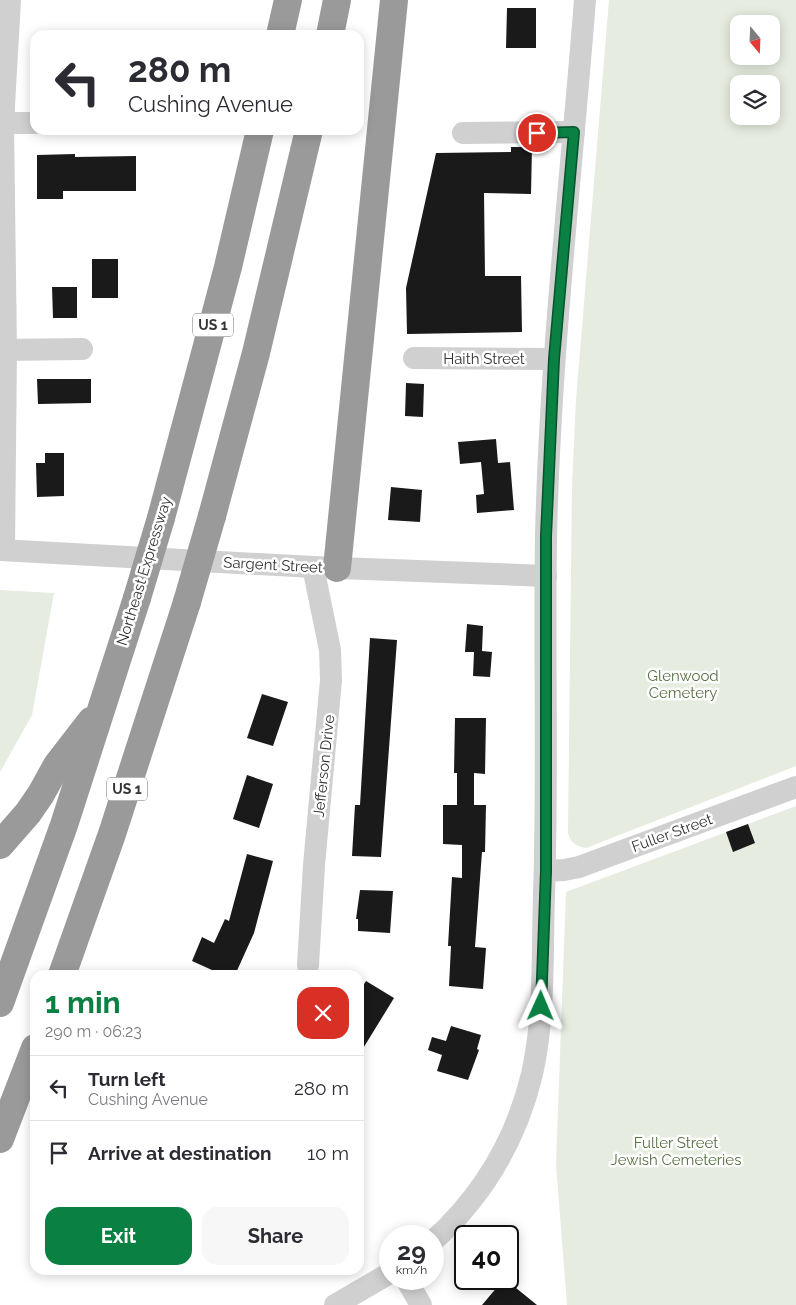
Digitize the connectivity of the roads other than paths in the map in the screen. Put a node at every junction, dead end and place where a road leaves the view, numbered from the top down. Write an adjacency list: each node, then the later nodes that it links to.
1 (10, 0): 8 (street)
2 (288, 0): 6 (highway)
3 (337, 0): 7 (highway)
4 (394, 0): 19 (highway)
5 (585, 0): 10 (street)
6 (281, 30)
7 (331, 30)
8 (2, 123): 9 (street); 15 (street)
9 (30, 123)
10 (574, 132): 11 (street); 17 (street)
11 (463, 133)
12 (259, 135): 21 (highway, Northeast Expressway / US 1, bridge)
13 (308, 135): 26 (highway, US 1, bridge)
14 (82, 349): 15 (street)
15 (3, 350): 18 (street)
16 (414, 358): 17 (street, Haith Street)
17 (554, 359): 20 (street)
18 (2, 550): 19 (street, Sargent Street)
19 (325, 568): 20 (street, Sargent Street); 25 (street, Jefferson Drive)
20 (546, 576): 24 (street)
21 (104, 704): 23 (highway); 27 (highway, Northeast Expressway / US 1)
22 (796, 787): 24 (street, Fuller Street)
23 (0, 845)
24 (546, 871): 30 (street)
25 (308, 965)
26 (64, 970)
27 (0, 1004)
28 (30, 1061): 29 (highway)
29 (0, 1139)
30 (444, 1230)
31 (379, 1279): 33 (street)
32 (412, 1290): 34 (street)
33 (335, 1305)
34 (420, 1305)

